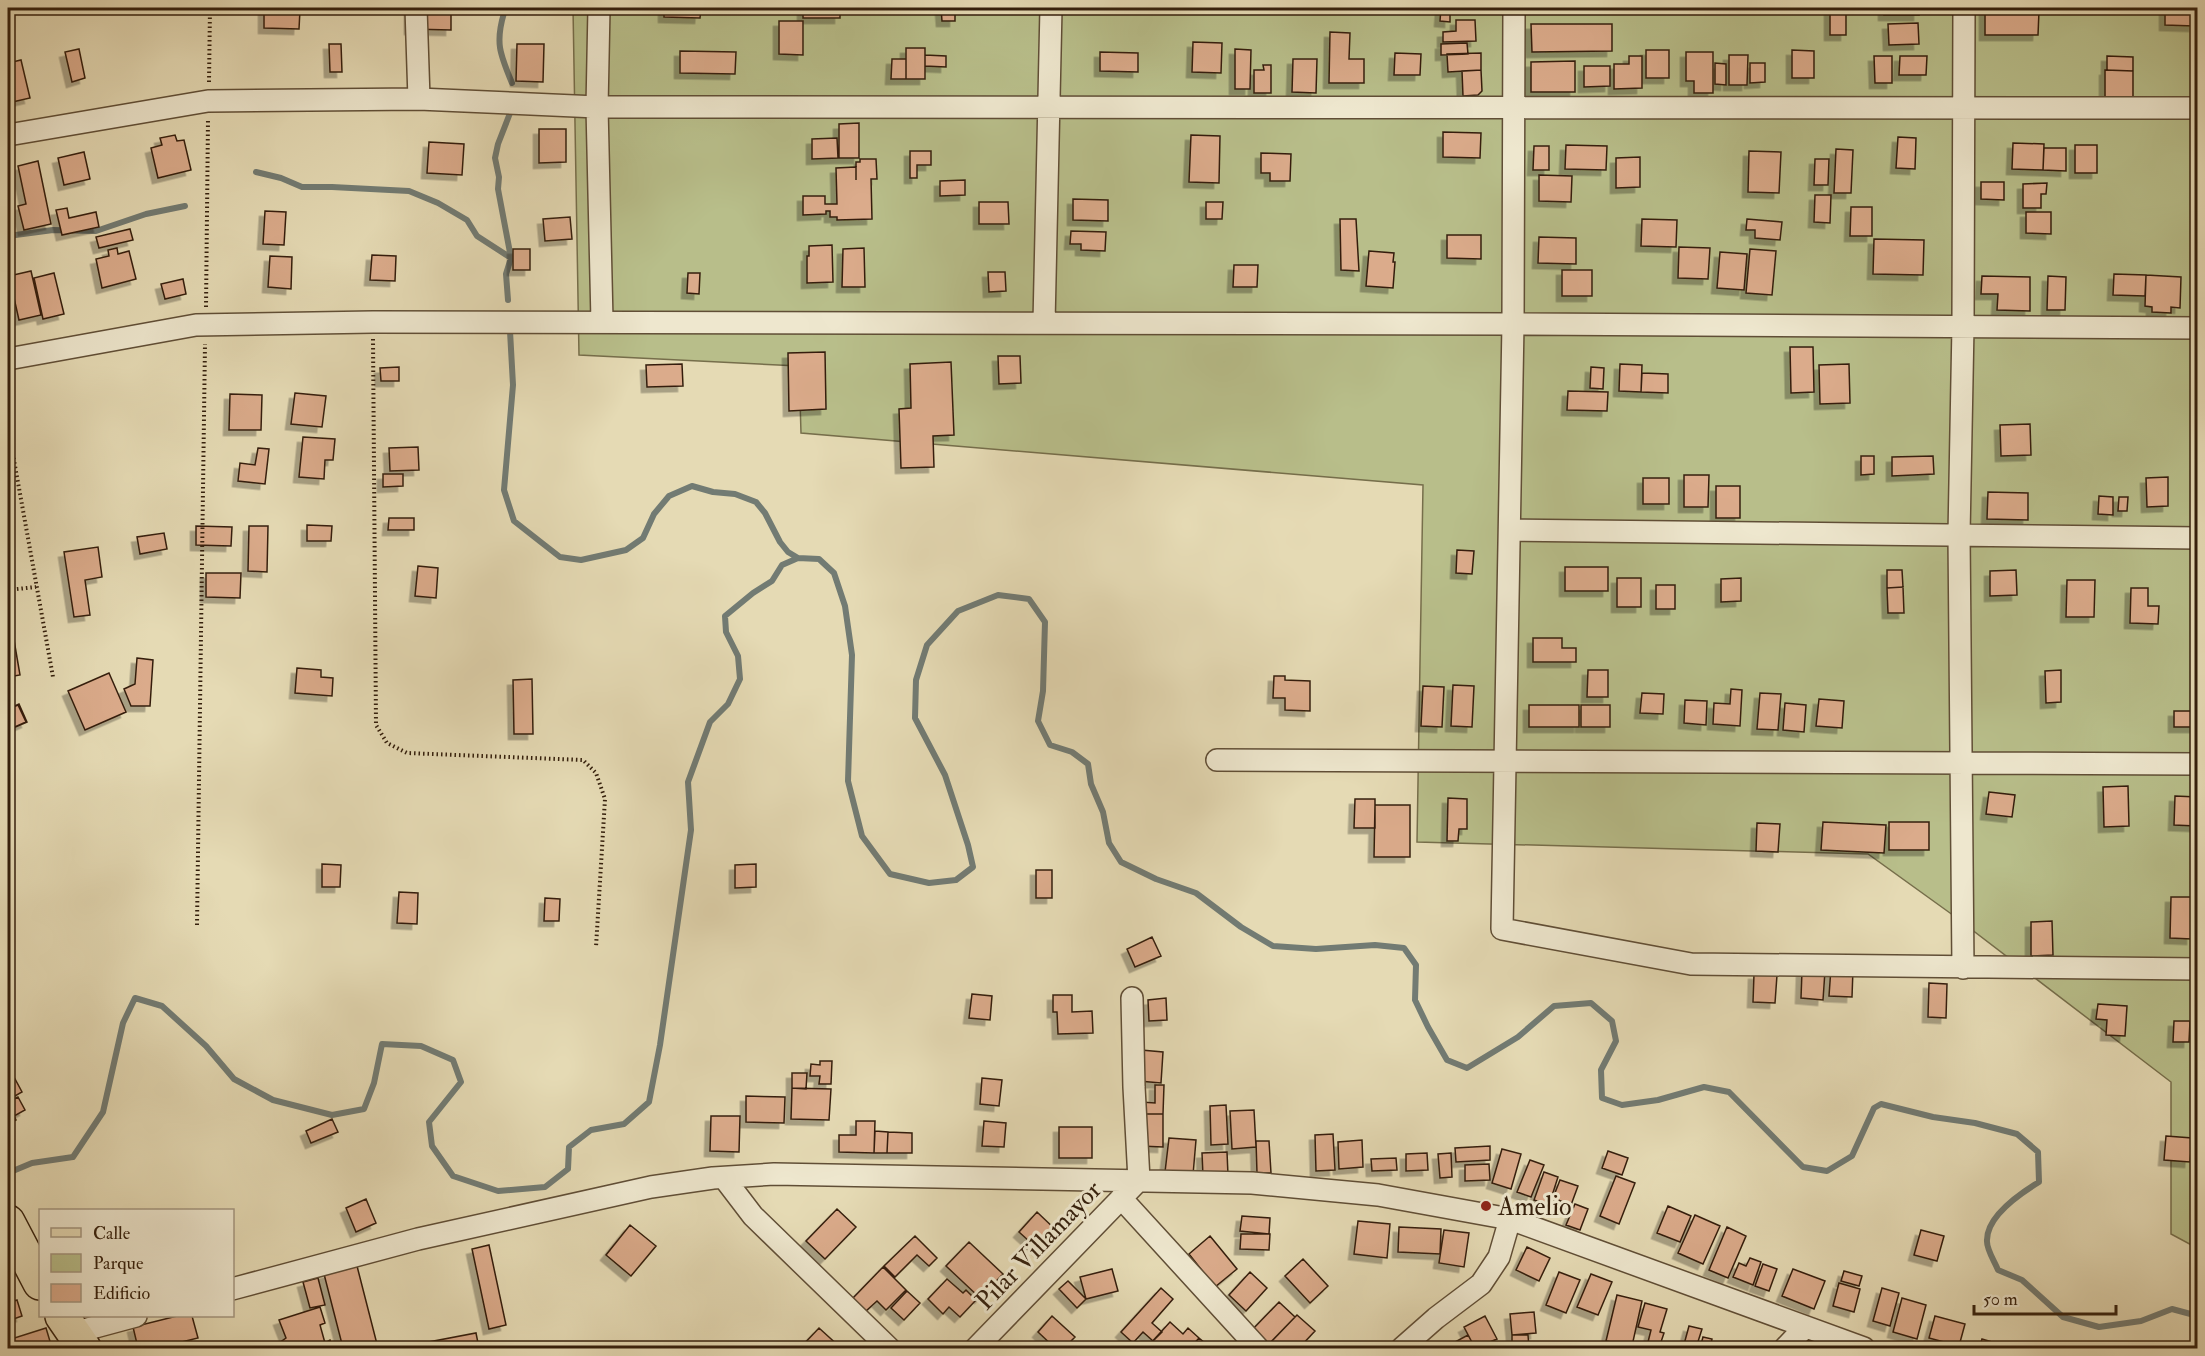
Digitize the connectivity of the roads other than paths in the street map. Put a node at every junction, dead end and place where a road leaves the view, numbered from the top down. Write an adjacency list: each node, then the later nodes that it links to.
1 (416, 8): 6 (street)
2 (599, 8): 8 (street)
3 (1051, 8): 10 (street)
4 (1514, 8): 9 (street)
5 (1964, 8): 7 (street)
6 (419, 99): 8 (street); 12 (street)
7 (1964, 106): 9 (street); 11 (street); 16 (street)
8 (597, 107): 10 (street); 13 (street)
9 (1514, 107): 10 (street); 15 (street)
10 (1050, 108): 14 (street)
11 (2198, 108)
12 (8, 135)
13 (602, 321): 14 (street); 18 (street)
14 (1044, 323): 15 (street)
15 (1513, 324): 16 (street); 19 (street)
16 (1963, 326): 17 (street); 20 (street)
17 (2198, 328)
18 (8, 359)
19 (1510, 530): 20 (street); 23 (street)
20 (1959, 535): 21 (street); 25 (street)
21 (2198, 538)
22 (1217, 760): 23 (street)
23 (1506, 762): 25 (street); 26 (street)
24 (2198, 764): 25 (street)
25 (1960, 765): 26 (street)
26 (1963, 968): 27 (street)
27 (2198, 969)
28 (1132, 998): 30 (street)
29 (724, 1178): 30 (street); 35 (street); 39 (street)
30 (1139, 1180): 31 (street, Pilar Villamayor); 32 (street)
31 (1122, 1198): 40 (street, Pilar Villamayor); 41 (street)
32 (1510, 1219): 37 (street); 42 (street)
33 (8, 1222): 34 (main road)
34 (39, 1281)
35 (234, 1288)
36 (132, 1317): 38 (street)
37 (1805, 1327): 43 (street); 44 (street)
38 (73, 1332)
39 (889, 1348)
40 (976, 1348)
41 (1258, 1348)
42 (1402, 1348)
43 (1785, 1348)
44 (1864, 1348)

